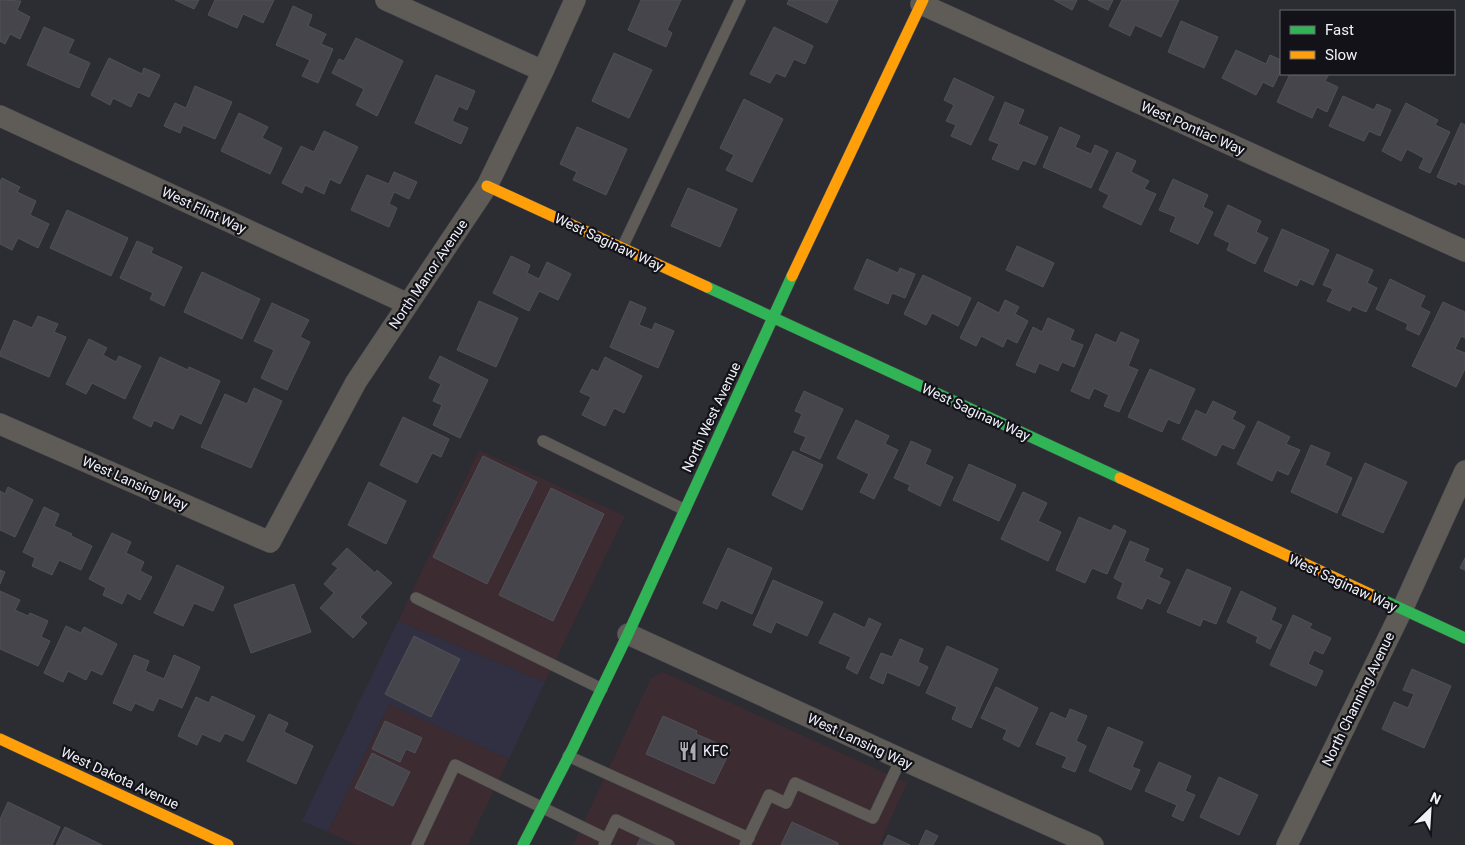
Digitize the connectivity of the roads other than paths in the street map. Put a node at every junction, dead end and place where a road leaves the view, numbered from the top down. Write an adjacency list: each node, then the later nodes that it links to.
1 (386, 0): 5 (street)
2 (575, 0): 5 (street, North Manor Avenue)
3 (740, 0): 8 (lane)
4 (922, 2): 9 (street, West Pontiac Way); 11 (street, North West Avenue)
5 (543, 71): 7 (street, North Manor Avenue)
6 (0, 116): 10 (street, West Flint Way)
7 (487, 186): 8 (street, West Saginaw Way); 10 (street, North Manor Avenue)
8 (622, 248): 11 (street, West Saginaw Way)
9 (1465, 251)
10 (408, 304): 16 (street, North Manor Avenue)
11 (773, 317): 15 (street, North West Avenue); 18 (street, West Saginaw Way)
12 (0, 424): 16 (street, West Lansing Way)
13 (543, 441): 15 (lane)
14 (1465, 471): 18 (street, North Channing Avenue)
15 (685, 510): 19 (street, North West Avenue)
16 (270, 542)
17 (416, 598): 21 (lane)
18 (1402, 610): 20 (street, West Saginaw Way); 33 (street, North Channing Avenue)
19 (628, 634): 21 (street, North West Avenue); 24 (street, West Lansing Way)
20 (1465, 638)
21 (602, 689): 23 (street, North West Avenue)
22 (0, 739): 28 (street, West Dakota Avenue)
23 (568, 756): 25 (street, North West Avenue); 27 (lane)
24 (901, 759): 27 (lane); 32 (street, West Lansing Way)
25 (542, 808): 26 (lane); 29 (lane); 30 (street, North West Avenue)
26 (605, 842): 31 (lane)
27 (747, 842)
28 (228, 845)
29 (417, 845)
30 (523, 845)
31 (669, 845)
32 (1093, 845)
33 (1287, 845)

